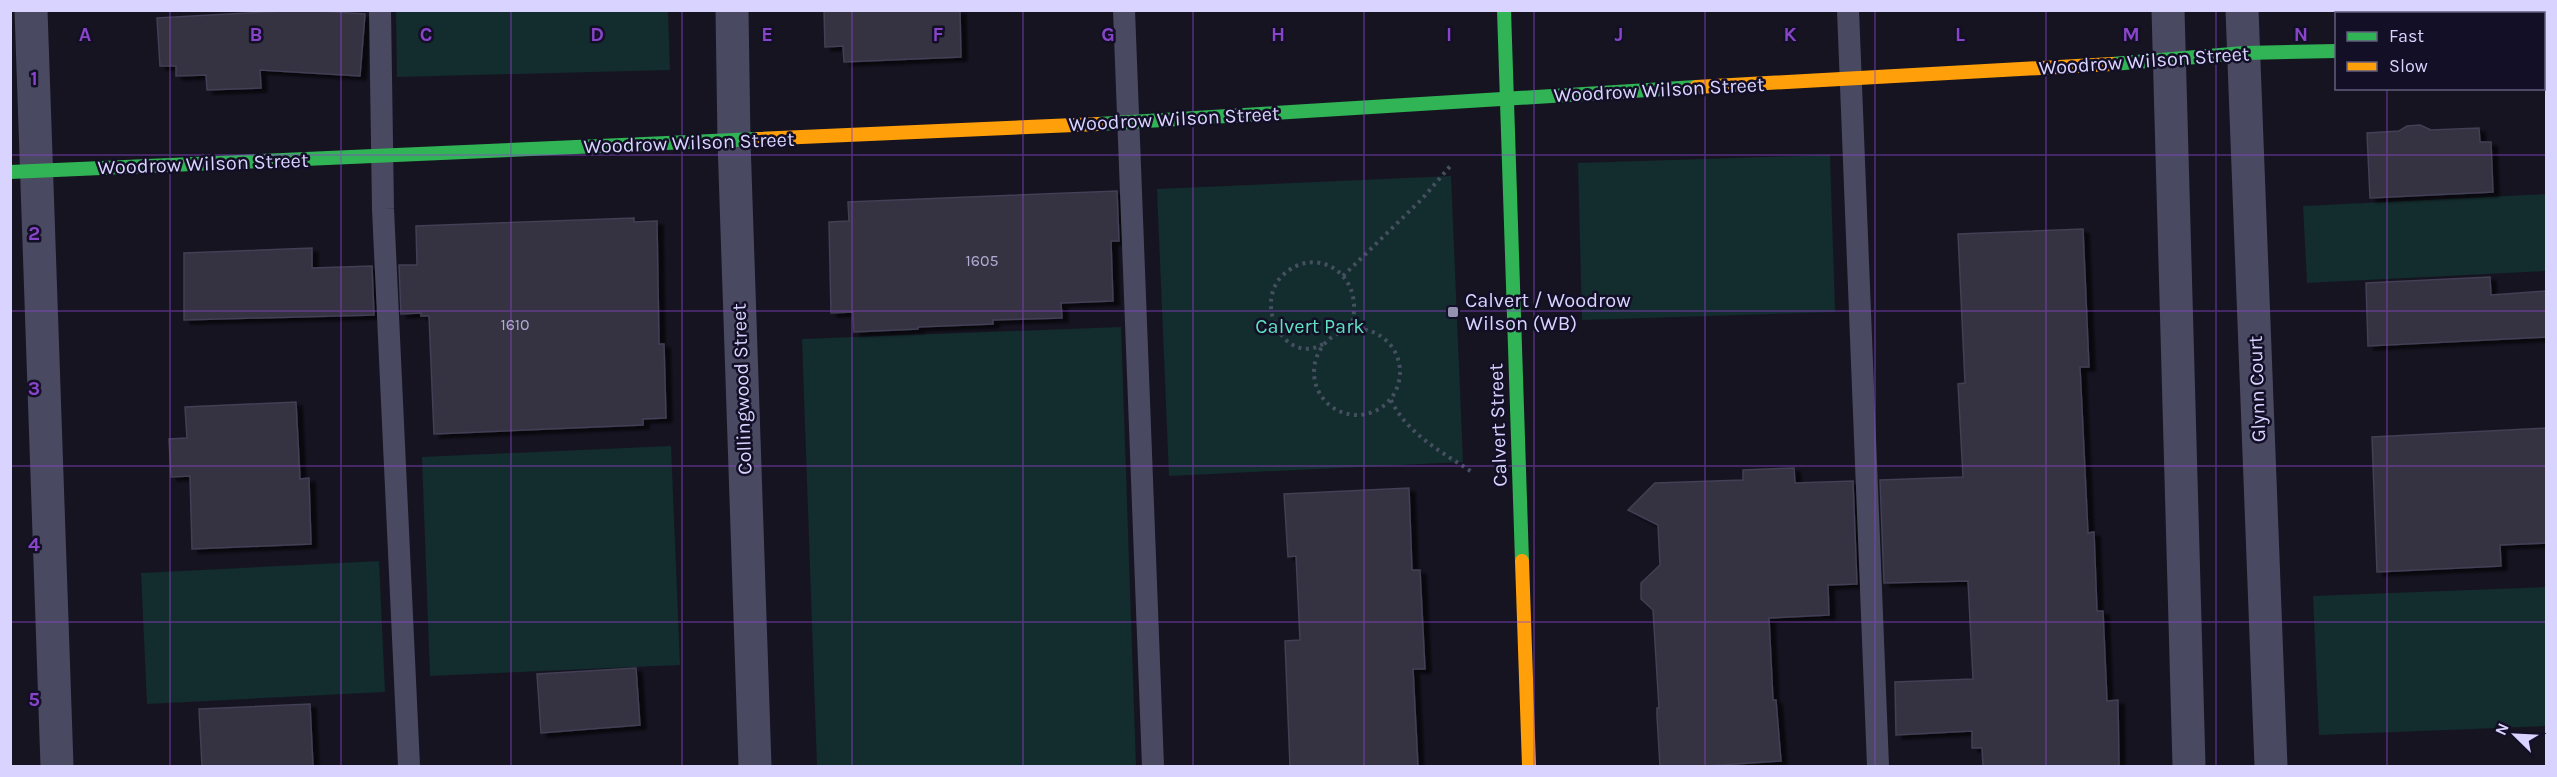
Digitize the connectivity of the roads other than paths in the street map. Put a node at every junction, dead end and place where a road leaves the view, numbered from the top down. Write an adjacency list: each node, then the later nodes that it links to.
1 (31, 10): 17 (street)
2 (380, 10): 16 (lane)
3 (732, 10): 15 (street, Collingwood Street)
4 (1124, 10): 14 (lane)
5 (1504, 10): 13 (street, Calvert Street)
6 (1848, 10): 12 (lane)
7 (2168, 10): 11 (street)
8 (2242, 10): 10 (street, Glynn Court)
9 (2335, 51): 10 (street, Woodrow Wilson Street)
10 (2244, 53): 11 (street, Woodrow Wilson Street); 25 (street, Glynn Court)
11 (2170, 59): 12 (street, Woodrow Wilson Street); 24 (street)
12 (1850, 79): 13 (street, Woodrow Wilson Street); 23 (lane)
13 (1507, 97): 14 (street, Woodrow Wilson Street); 22 (street, Calvert Street)
14 (1129, 123): 15 (street, Woodrow Wilson Street); 21 (lane)
15 (734, 141): 16 (street, Woodrow Wilson Street); 20 (street, Collingwood Street)
16 (382, 157): 17 (street, Woodrow Wilson Street); 19 (lane)
17 (24, 171): 18 (street)
18 (57, 766)
19 (409, 766)
20 (755, 766)
21 (1153, 766)
22 (1528, 766)
23 (1878, 766)
24 (2189, 766)
25 (2271, 766)

